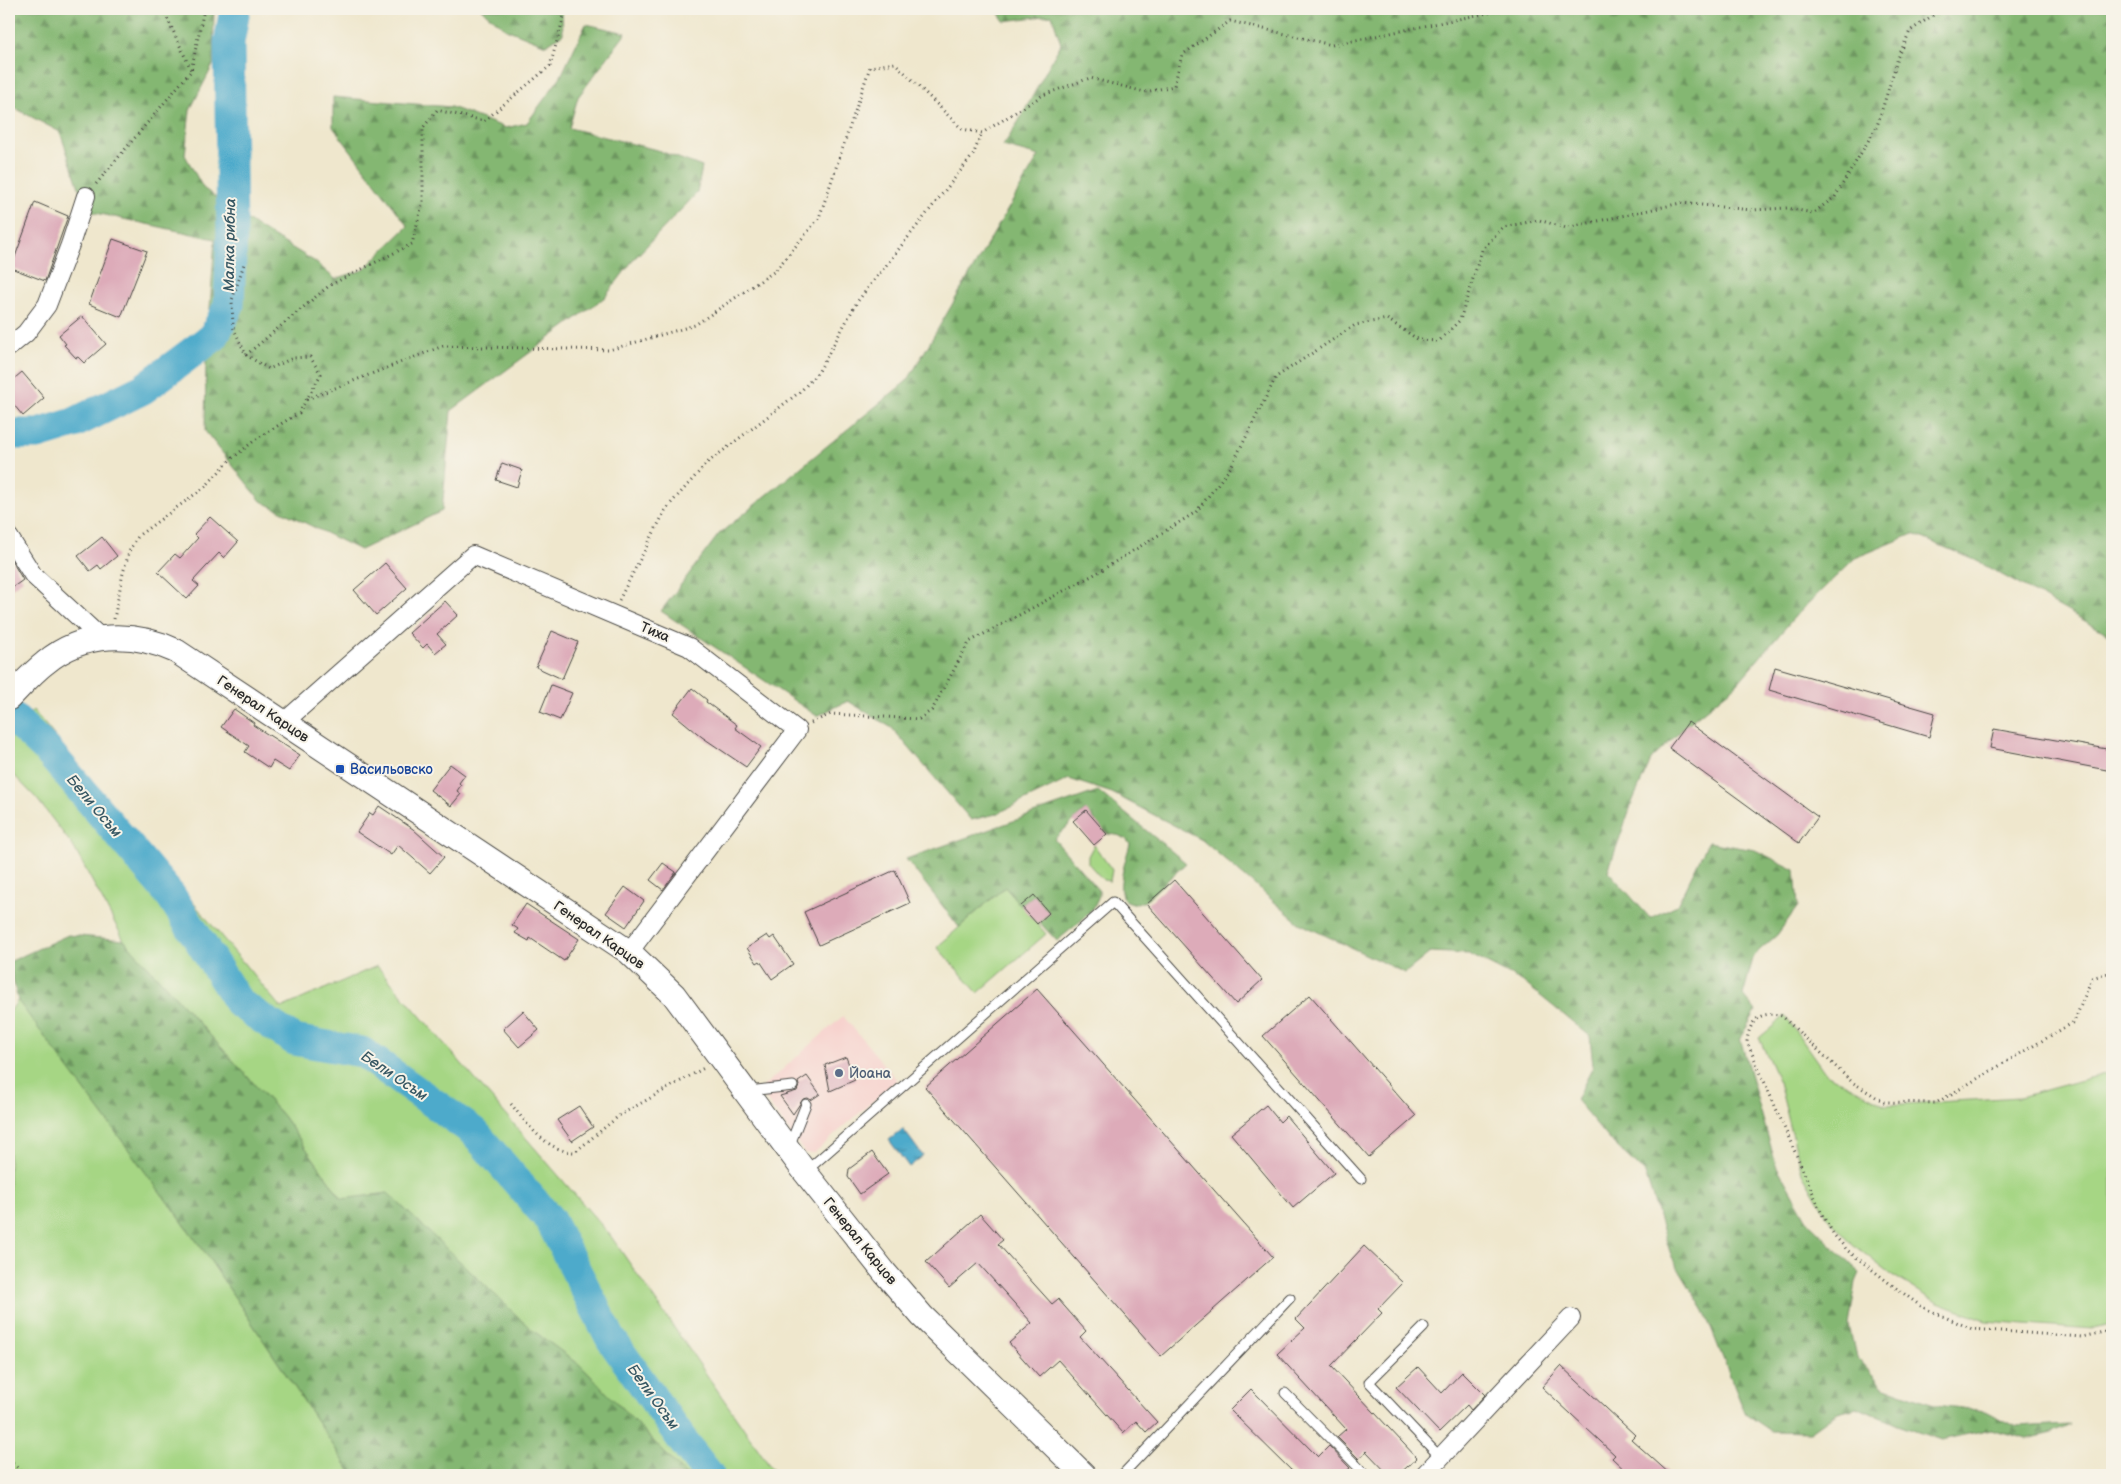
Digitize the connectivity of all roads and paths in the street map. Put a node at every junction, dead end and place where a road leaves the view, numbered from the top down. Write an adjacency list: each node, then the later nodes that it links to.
1 (164, 9): 6 (path)
2 (204, 9): 6 (path)
3 (566, 9): 11 (path)
4 (1507, 9): 7 (path)
5 (1942, 9): 18 (path)
6 (191, 71): 8 (path)
7 (982, 133): 12 (path); 14 (path)
8 (86, 196): 10 (street)
9 (244, 264): 11 (path)
10 (9, 347)
11 (246, 355): 12 (path)
12 (308, 399): 15 (path)
13 (9, 537): 15 (street)
14 (611, 614): 17 (street, Тиха); 18 (street, Тиха)
15 (107, 638): 16 (main road, Генерал Карцов); 17 (main road, Генерал Карцов)
16 (9, 698)
17 (283, 723): 19 (main road, Генерал Карцов)
18 (797, 730): 19 (street)
19 (629, 952): 21 (main road, Генерал Карцов)
20 (2112, 972): 32 (path)
21 (722, 1058): 23 (main road, Генерал Карцов); 24 (path)
22 (793, 1086): 23 (lane)
23 (746, 1091): 26 (main road, Генерал Карцов)
24 (511, 1104)
25 (806, 1104): 26 (lane)
26 (788, 1149): 27 (main road, Генерал Карцов)
27 (805, 1172): 28 (lane); 37 (main road, Генерал Карцов)
28 (1362, 1179)
29 (1290, 1298): 38 (lane)
30 (1570, 1318): 34 (street)
31 (1424, 1327): 34 (lane)
32 (2112, 1330)
33 (1285, 1393): 39 (lane)
34 (1441, 1458): 40 (street)
35 (9, 1460): 36 (path)
36 (25, 1475)
37 (1084, 1475)
38 (1122, 1475)
39 (1366, 1475)
40 (1424, 1475)

